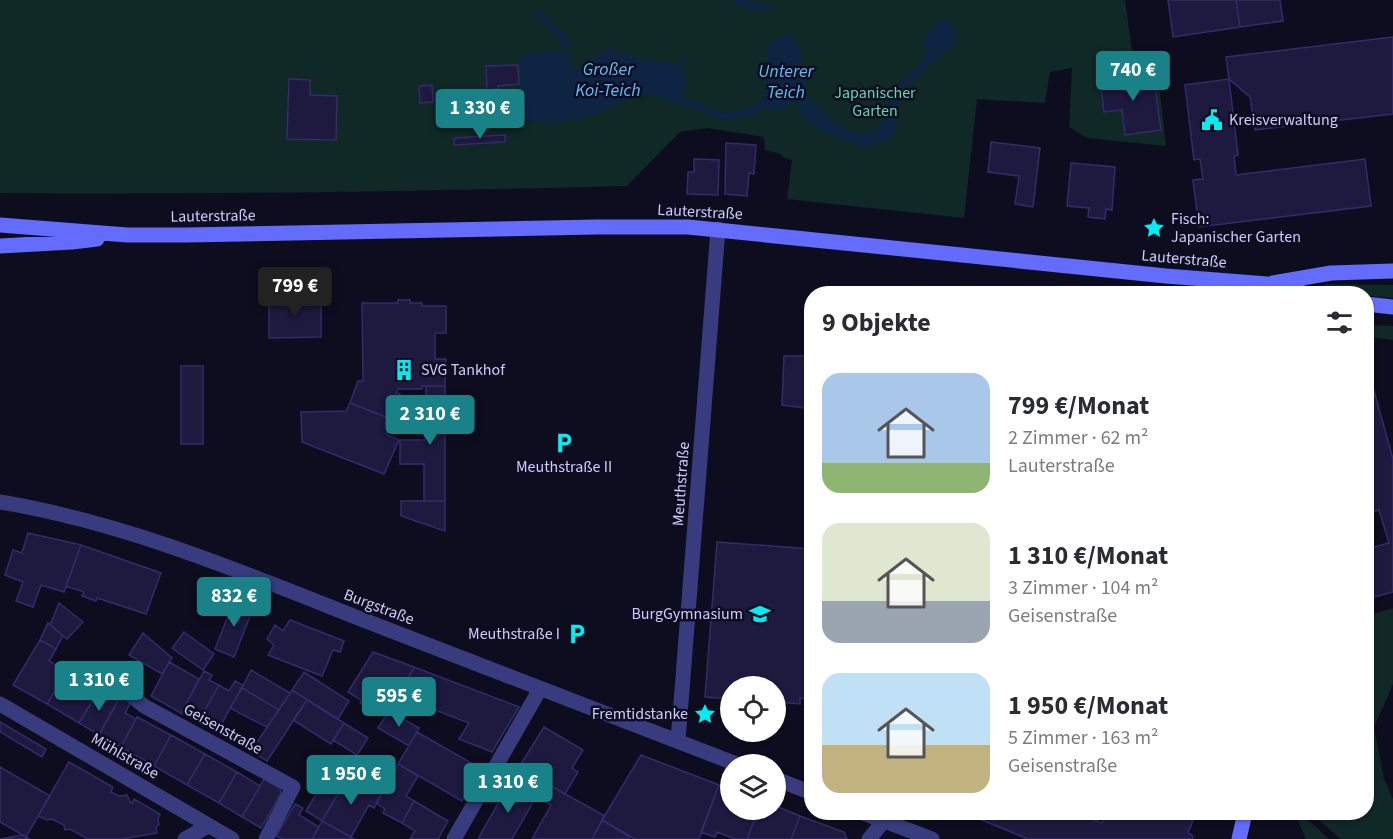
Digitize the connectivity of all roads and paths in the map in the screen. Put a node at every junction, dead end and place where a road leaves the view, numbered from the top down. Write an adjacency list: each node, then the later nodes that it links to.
1 (0, 225): 3 (main road, Lauterstraße)
2 (718, 229): 3 (main road, Lauterstraße); 6 (main road, Lauterstraße); 14 (street, Meuthstraße)
3 (127, 235): 4 (main road, Lauterstraße)
4 (0, 246)
5 (1393, 271): 7 (main road, Lauterstraße)
6 (1244, 286)
7 (1280, 286)
8 (1374, 305): 9 (main road)
9 (1393, 307)
10 (0, 502): 12 (street, Burgstraße)
11 (120, 686): 23 (street, Geisenstraße)
12 (540, 689): 14 (street, Burgstraße); 24 (street)
13 (0, 704): 20 (street, Mühlstraße)
14 (678, 741): 15 (street, Burgstraße)
15 (720, 758)
16 (786, 783): 17 (street)
17 (804, 790)
18 (1243, 820): 27 (main road)
19 (884, 821): 25 (street); 26 (street)
20 (208, 826): 21 (street); 22 (street, Mühlstraße)
21 (185, 839)
22 (232, 839)
23 (266, 839)
24 (454, 839)
25 (869, 839)
26 (932, 839)
27 (1239, 839)

